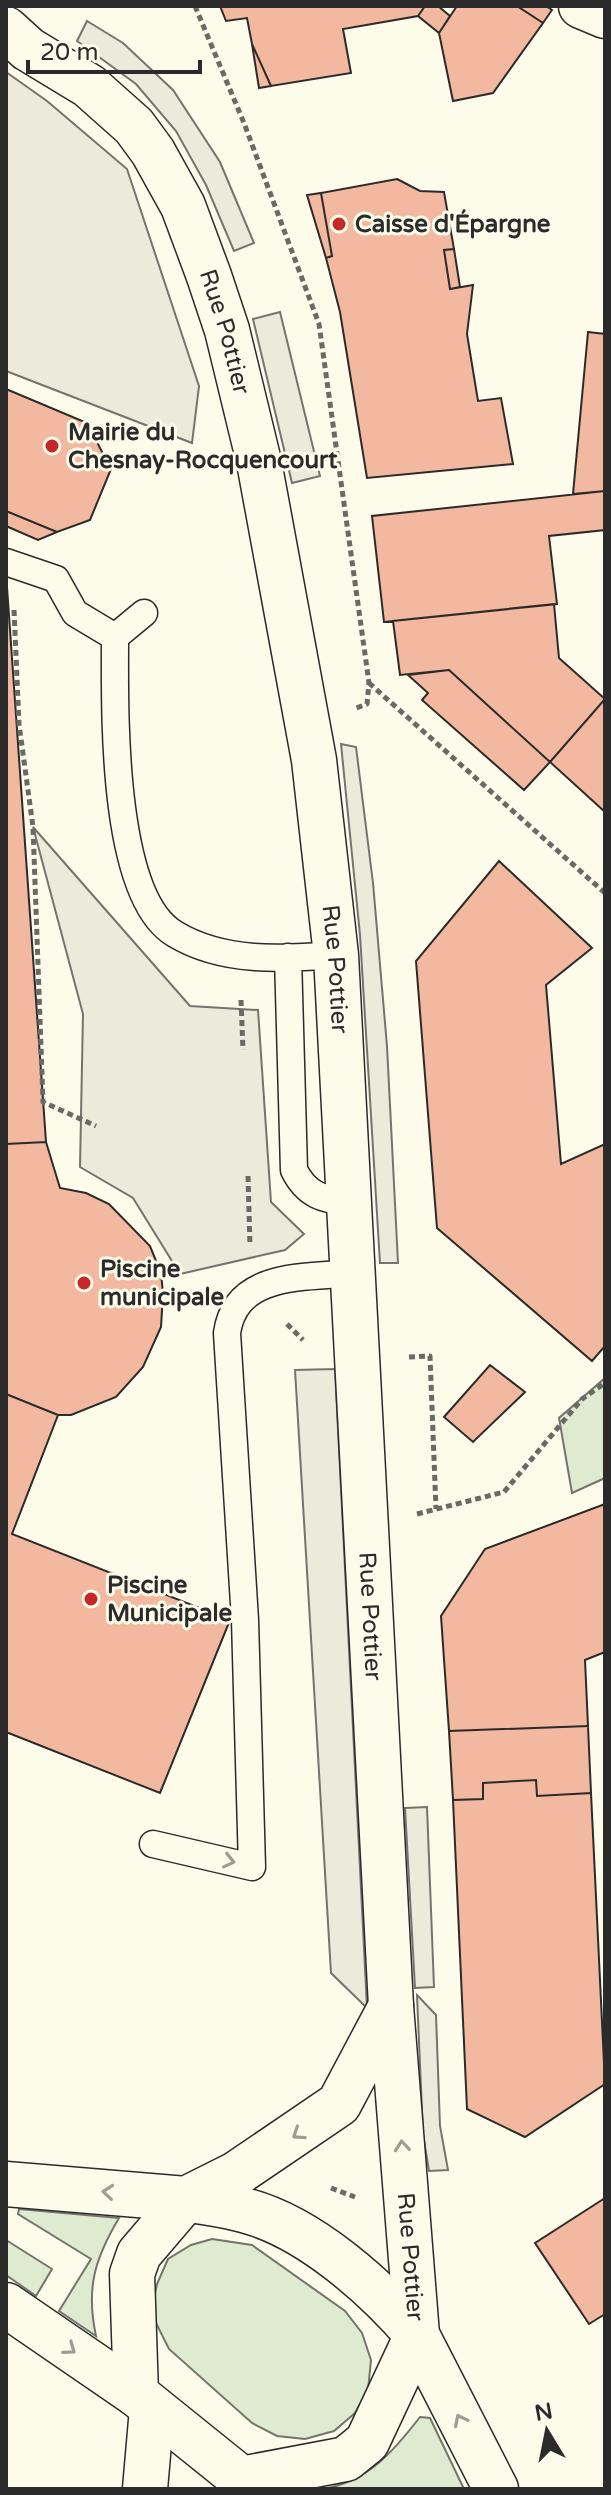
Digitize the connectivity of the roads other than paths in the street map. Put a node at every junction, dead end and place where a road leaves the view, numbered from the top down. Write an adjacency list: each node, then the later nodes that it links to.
1 (581, 6): 2 (street)
2 (605, 16)
3 (6, 29): 7 (street, Rue Pottier)
4 (6, 562): 6 (lane)
5 (144, 613): 6 (lane)
6 (115, 637): 8 (lane)
7 (336, 955): 8 (lane); 9 (street, Rue Pottier)
8 (288, 957): 9 (lane)
9 (350, 1203): 10 (street, Rue Pottier)
10 (354, 1273): 11 (lane, one-way to 10); 12 (street, Rue Pottier)
11 (153, 1844)
12 (391, 2006): 14 (street, one-way to 14); 16 (street, Rue Pottier, one-way to 12)
13 (6, 2184): 14 (street, one-way to 13)
14 (186, 2199): 16 (street); 17 (street)
15 (6, 2305): 17 (street, one-way to 17)
16 (417, 2335): 18 (street); 20 (street, Rue Pottier, one-way to 16)
17 (144, 2402): 18 (street); 19 (street)
18 (236, 2486)
19 (145, 2489)
20 (496, 2489)

